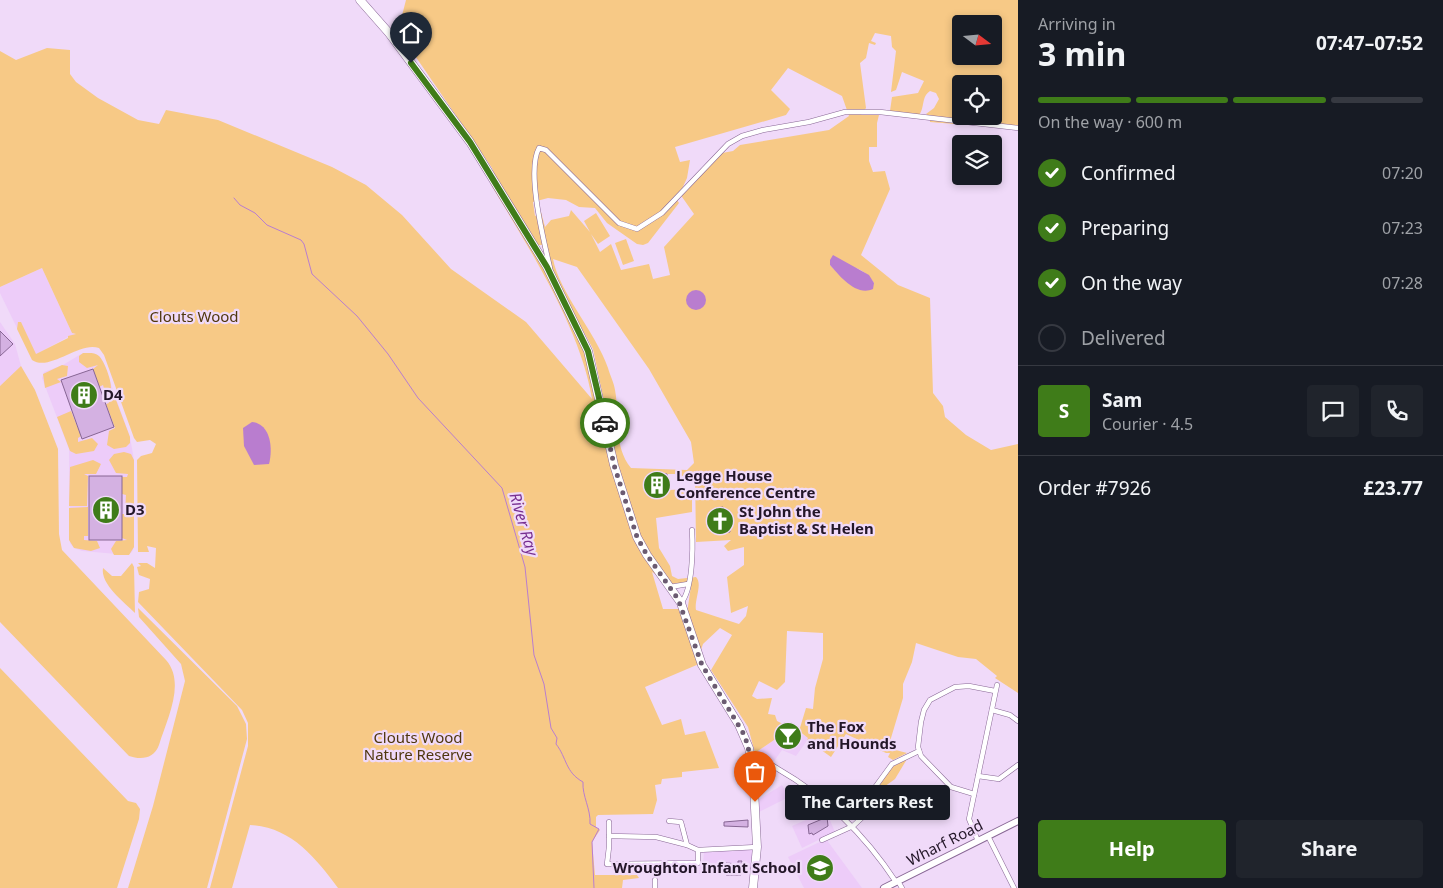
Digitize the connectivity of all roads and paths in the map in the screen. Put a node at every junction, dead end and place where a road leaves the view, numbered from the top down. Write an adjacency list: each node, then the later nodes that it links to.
1 (360, 0): 4 (main road)
2 (1018, 128): 3 (street)
3 (545, 246): 4 (street); 5 (street)
4 (536, 249): 5 (main road)
5 (551, 275): 8 (main road)
6 (692, 530): 7 (street)
7 (688, 584): 8 (street); 9 (street)
8 (670, 587): 9 (main road)
9 (681, 604): 15 (main road)
10 (997, 685): 11 (street)
11 (995, 692): 12 (street); 14 (street)
12 (992, 710): 13 (street); 17 (street)
13 (1018, 720)
14 (919, 751): 18 (street); 19 (street)
15 (753, 756): 24 (street); 30 (main road)
16 (1018, 765): 17 (street)
17 (978, 776): 19 (street)
18 (874, 790)
19 (974, 794): 28 (street)
20 (898, 809): 24 (street)
21 (669, 821): 29 (street)
22 (609, 822): 25 (street)
23 (1017, 823): 26 (main road, Wharf Road)
24 (853, 826): 27 (street); 33 (street)
25 (609, 836): 29 (street); 31 (street)
26 (988, 836): 28 (main road, Wharf Road); 38 (street)
27 (822, 840)
28 (978, 841): 33 (main road, Wharf Road)
29 (687, 844): 31 (street)
30 (757, 847): 31 (street); 35 (main road)
31 (698, 850)
32 (655, 880): 34 (street)
33 (897, 882): 36 (main road, Wharf Road); 37 (street)
34 (655, 888)
35 (753, 888)
36 (884, 888)
37 (902, 888)
38 (1014, 888)

